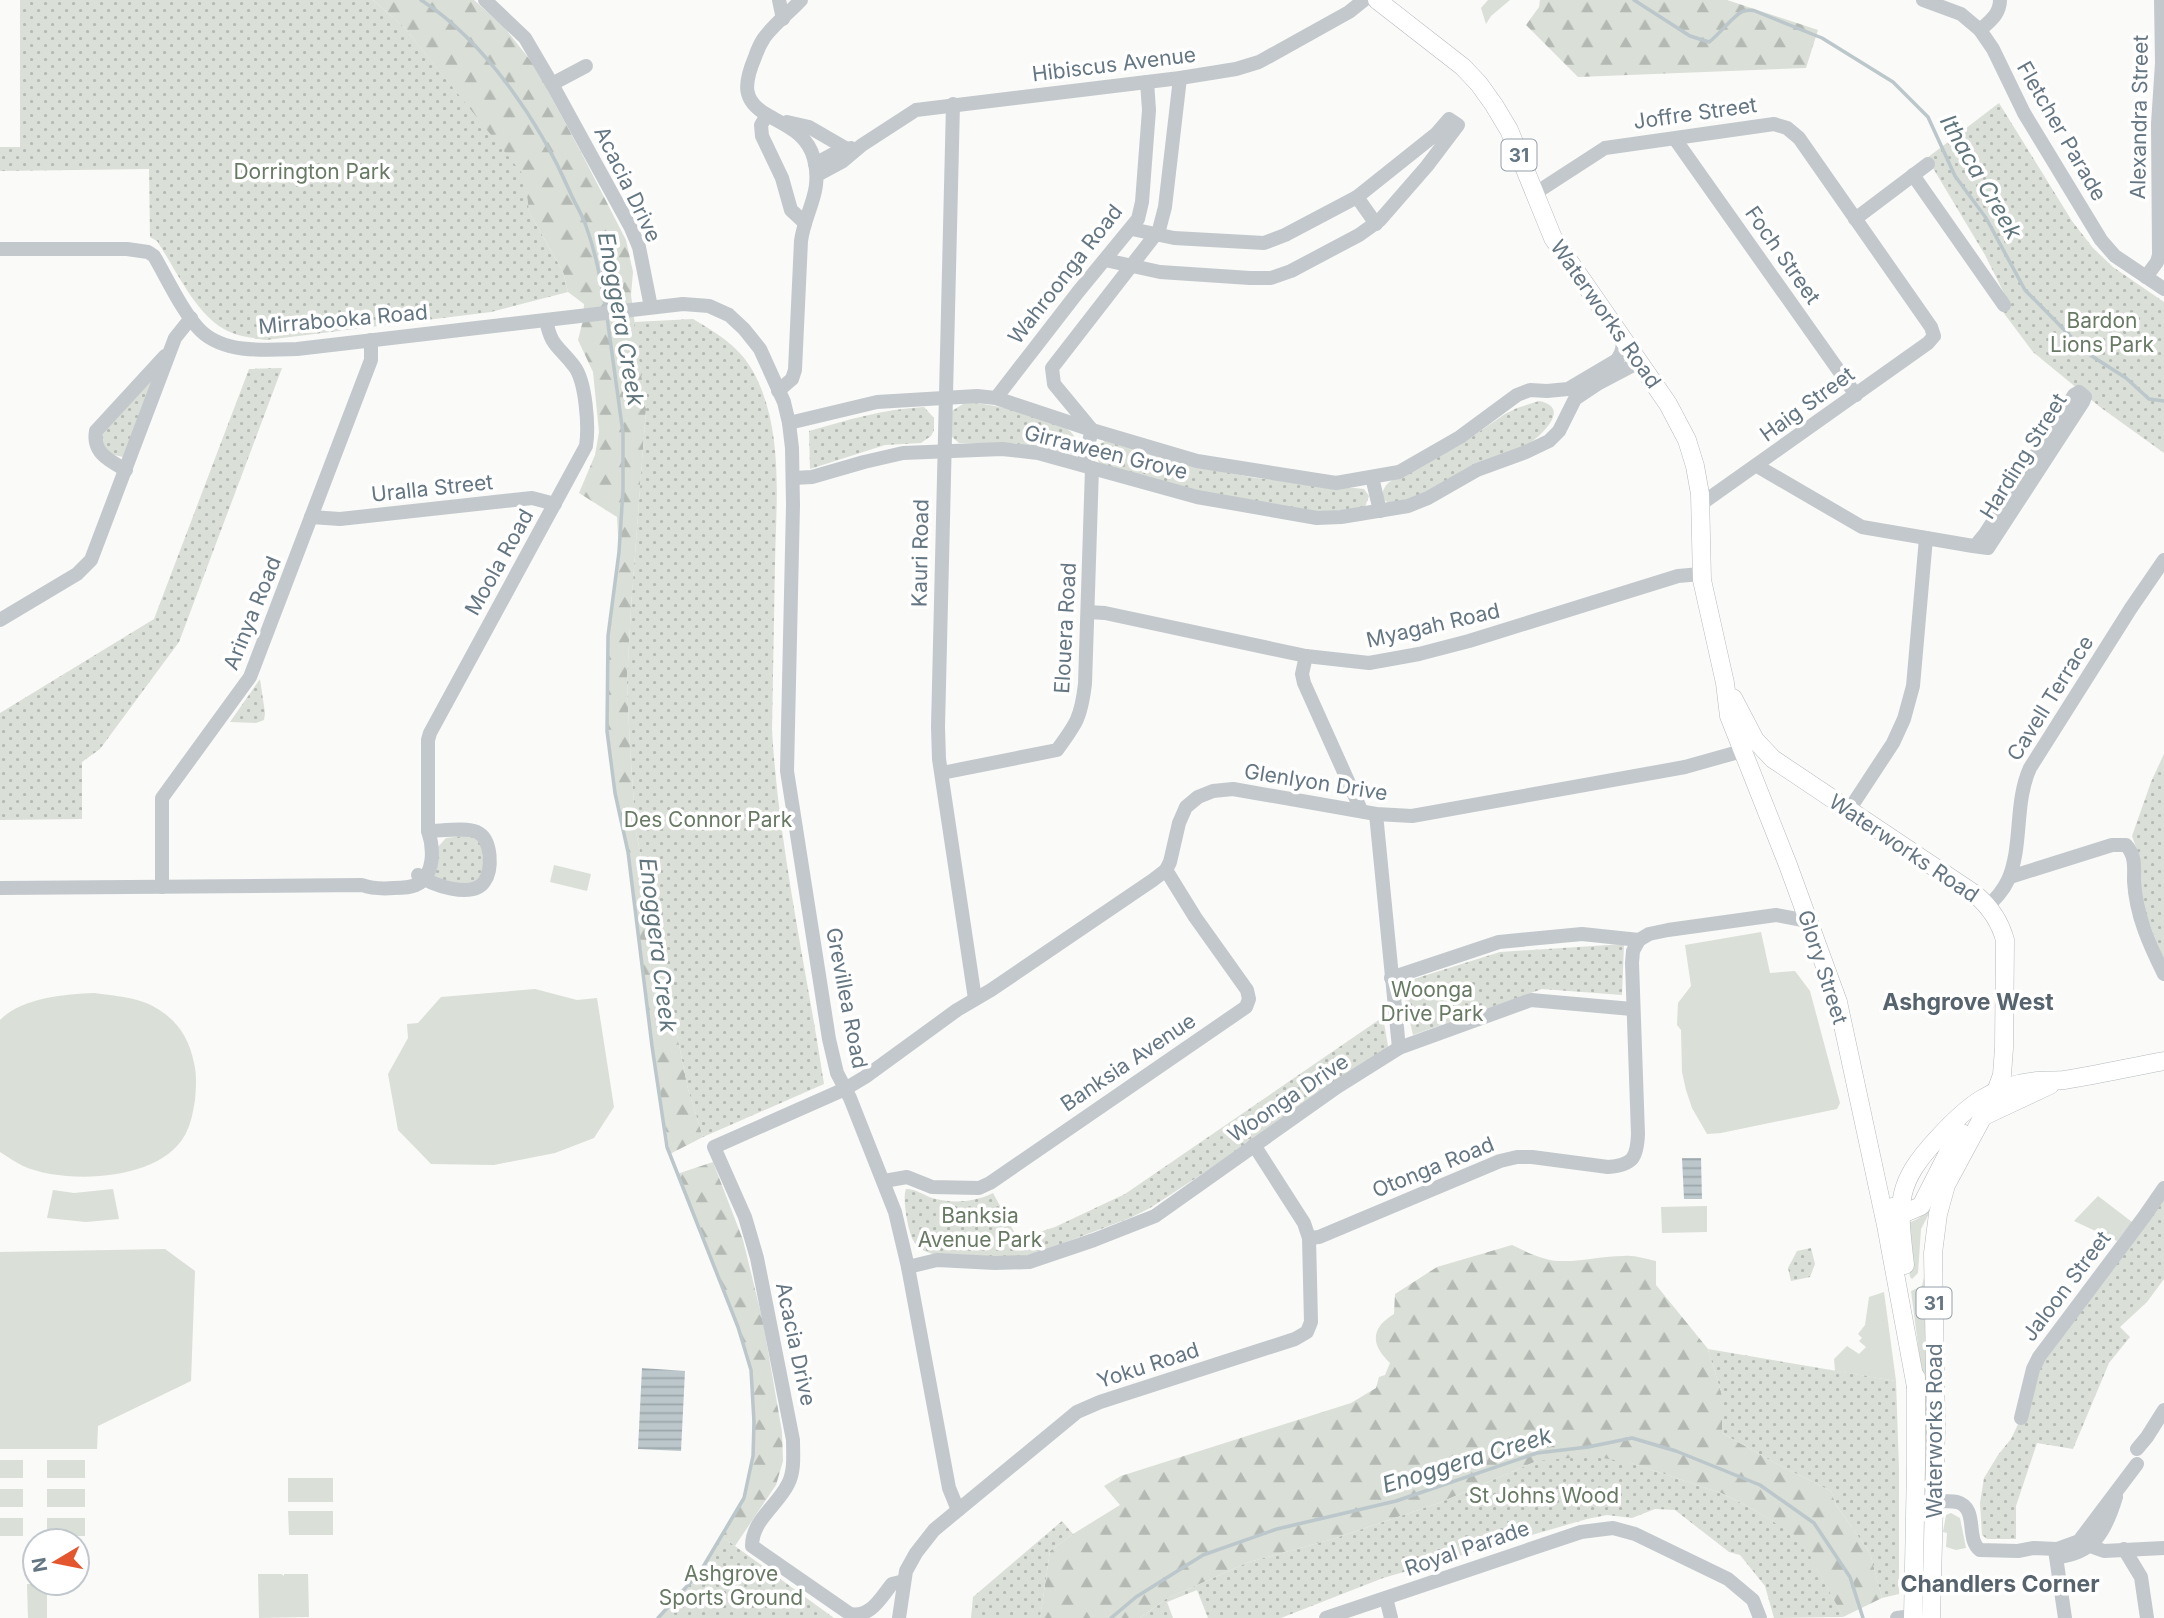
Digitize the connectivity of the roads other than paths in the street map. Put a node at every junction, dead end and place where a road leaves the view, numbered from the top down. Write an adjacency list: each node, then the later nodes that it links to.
1 (485, 0): 14 (street, Acacia Drive)
2 (779, 0): 9 (street)
3 (801, 0): 9 (street)
4 (1364, 0): 12 (street, Hibiscus Avenue)
5 (1377, 0): 25 (main road, Waterworks Road / 31)
6 (1923, 0): 10 (street, Fletcher Parade)
7 (2000, 0): 10 (street)
8 (2161, 0): 31 (street, Alexandra Street)
9 (783, 19): 16 (street)
10 (1980, 30): 37 (street, Fletcher Parade)
11 (586, 66): 14 (street)
12 (1180, 79): 13 (street, Hibiscus Avenue); 32 (street)
13 (1147, 82): 15 (street, Hibiscus Avenue); 30 (street, Wahroonga Road)
14 (552, 84): 40 (street, Acacia Drive)
15 (953, 104): 18 (street, Hibiscus Avenue); 52 (street, Kauri Road)
16 (771, 117): 20 (street); 23 (street); 28 (street)
17 (1675, 139): 25 (street, Joffre Street); 27 (street, Joffre Street); 51 (street, Foch Street)
18 (862, 145): 20 (street, Hibiscus Avenue); 23 (street, Hibiscus Avenue)
19 (1422, 145): 21 (street); 21 (street); 26 (street)
20 (846, 149): 23 (street, Hibiscus Avenue)
21 (1439, 152): 29 (street)
22 (1928, 164): 24 (street)
23 (816, 169): 28 (street)
24 (1913, 175): 27 (street); 39 (street)
25 (1534, 194): 45 (main road, Waterworks Road / 31)
26 (1357, 197): 29 (street); 32 (street)
27 (1855, 219): 43 (street, Joffre Street)
28 (805, 223): 50 (street)
29 (1376, 224): 36 (street)
30 (1132, 229): 32 (street); 35 (street, Wahroonga Road)
31 (2159, 234): 34 (street, Alexandra Street); 37 (street, Alexandra Street)
32 (1156, 236): 36 (street)
33 (0, 249): 41 (street, Mirrabooka Road)
34 (2164, 250)
35 (1105, 260): 36 (street); 53 (street, Wahroonga Road)
36 (1131, 265): 55 (street)
37 (2146, 277): 38 (street, Fletcher Parade)
38 (2164, 289)
39 (2004, 305)
40 (651, 307): 42 (street, Mirrabooka Road); 50 (street)
41 (191, 318): 44 (street, Mirrabooka Road); 46 (street)
42 (546, 320): 44 (street, Mirrabooka Road); 63 (street, Moola Road)
43 (1934, 336): 51 (street, Haig Street)
44 (372, 340): 66 (street, Arinya Road)
45 (1624, 341): 47 (main road, Waterworks Road / 31); 48 (street, Girraween Grove)
46 (171, 350): 60 (street); 60 (street)
47 (1639, 362): 48 (street, Girraween Grove); 64 (main road, Waterworks Road / 31)
48 (1597, 379): 49 (street, Girraween Grove); 56 (street, Girraween Grove)
49 (1540, 390): 56 (street); 61 (street, Girraween Grove)
50 (778, 391): 54 (street)
51 (1856, 395): 59 (street, Haig Street)
52 (946, 398): 53 (street, Girraween Grove); 54 (street, Girraween Grove); 57 (street, Kauri Road)
53 (996, 398): 55 (street, Girraween Grove)
54 (789, 423): 62 (street)
55 (1093, 430): 58 (street, Elouera Road); 61 (street, Girraween Grove)
56 (1559, 431): 65 (street, Girraween Grove)
57 (944, 451): 58 (street, Girraween Grove); 62 (street, Girraween Grove); 76 (street, Kauri Road)
58 (1088, 466): 65 (street, Girraween Grove); 71 (street, Elouera Road)
59 (1757, 466): 64 (street, Haig Street); 67 (street)
60 (126, 470): 72 (street)
61 (1372, 477): 65 (street)
62 (793, 478): 98 (street, Grevillea Road)
63 (555, 504): 66 (street, Uralla Street); 79 (street, Moola Road)
64 (1701, 504): 70 (main road, Waterworks Road / 31)
65 (1380, 511)
66 (312, 517): 84 (street, Arinya Road)
67 (1926, 538): 68 (street); 77 (street)
68 (1979, 547): 68 (street, Harding Street)
69 (2164, 560): 82 (street, Cavell Terrace)
70 (1701, 574): 73 (street, Myagah Road); 74 (main road, Waterworks Road / 31)
71 (1088, 612): 73 (street, Myagah Road); 76 (street, Elouera Road)
72 (0, 620)
73 (1306, 656): 78 (street)
74 (1750, 748): 75 (main road, Waterworks Road / 31); 78 (street, Glenlyon Drive); 80 (main road, Glory Street / 31)
75 (1786, 768): 77 (main road, Waterworks Road / 31); 80 (main road)
76 (942, 773): 93 (street, Kauri Road)
77 (1849, 810): 87 (main road, Waterworks Road / 31)
78 (1368, 812): 81 (street, Glenlyon Drive); 92 (street)
79 (428, 831): 83 (street, Moola Road); 83 (street)
80 (1788, 865): 86 (main road, Glory Street / 31)
81 (1166, 870): 93 (street); 102 (street, Banksia Avenue)
82 (2010, 877): 87 (street, Cavell Terrace); 91 (street)
83 (421, 878): 84 (street)
84 (162, 887): 85 (street)
85 (0, 888)
86 (1800, 897): 88 (street); 89 (main road, Glory Street / 31)
87 (1988, 906): 99 (main road, Waterworks Road / 31)
88 (1776, 915): 89 (street); 90 (street)
89 (1808, 921): 104 (main road, Glory Street / 31)
90 (1639, 940): 92 (street); 94 (street)
91 (2164, 974)
92 (1391, 978): 95 (street)
93 (975, 999): 98 (street)
94 (1632, 1009): 95 (street, Woonga Drive); 106 (street, Otonga Road)
95 (1399, 1048): 101 (street, Woonga Drive)
96 (2164, 1061): 97 (main road)
97 (2060, 1081): 99 (main road); 100 (main road)
98 (845, 1089): 102 (street, Grevillea Road); 120 (street, Acacia Drive)
99 (1997, 1090): 100 (main road, Waterworks Road / 31); 105 (main road, Waterworks Road)
100 (1983, 1116): 105 (main road); 112 (main road, Waterworks Road / 31)
101 (1254, 1146): 106 (street, Yoku Road); 107 (street, Woonga Drive)
102 (884, 1181): 107 (street, Grevillea Road)
103 (2164, 1188): 110 (street, Jaloon Street)
104 (1879, 1190): 105 (main road); 108 (main road, Waterworks Road / 31)
105 (1900, 1212): 108 (main road, Waterworks Road)
106 (1308, 1238): 113 (street, Yoku Road)
107 (908, 1266): 113 (street, Grevillea Road)
108 (1916, 1387): 111 (main road, Waterworks Road / 31)
109 (2164, 1410): 114 (street)
110 (2021, 1418)
111 (1916, 1501): 112 (main road); 122 (main road, Waterworks Road / 31)
112 (1935, 1501): 118 (street); 122 (main road, Waterworks Road / 31)
113 (958, 1510): 120 (street, Yoku Road)
114 (2093, 1537): 117 (street); 118 (street)
115 (2149, 1548): 116 (street); 117 (street); 119 (street)
116 (2164, 1548)
117 (2124, 1549): 119 (street)
118 (2055, 1553): 127 (street)
119 (2141, 1577): 128 (street)
120 (904, 1581): 123 (street, Yoku Road)
121 (1386, 1598): 124 (street, Royal Parade); 125 (street); 126 (street, Royal Parade)
122 (1917, 1617)
123 (899, 1618)
124 (1326, 1618)
125 (1391, 1618)
126 (1760, 1618)
127 (2065, 1618)
128 (2147, 1618)

